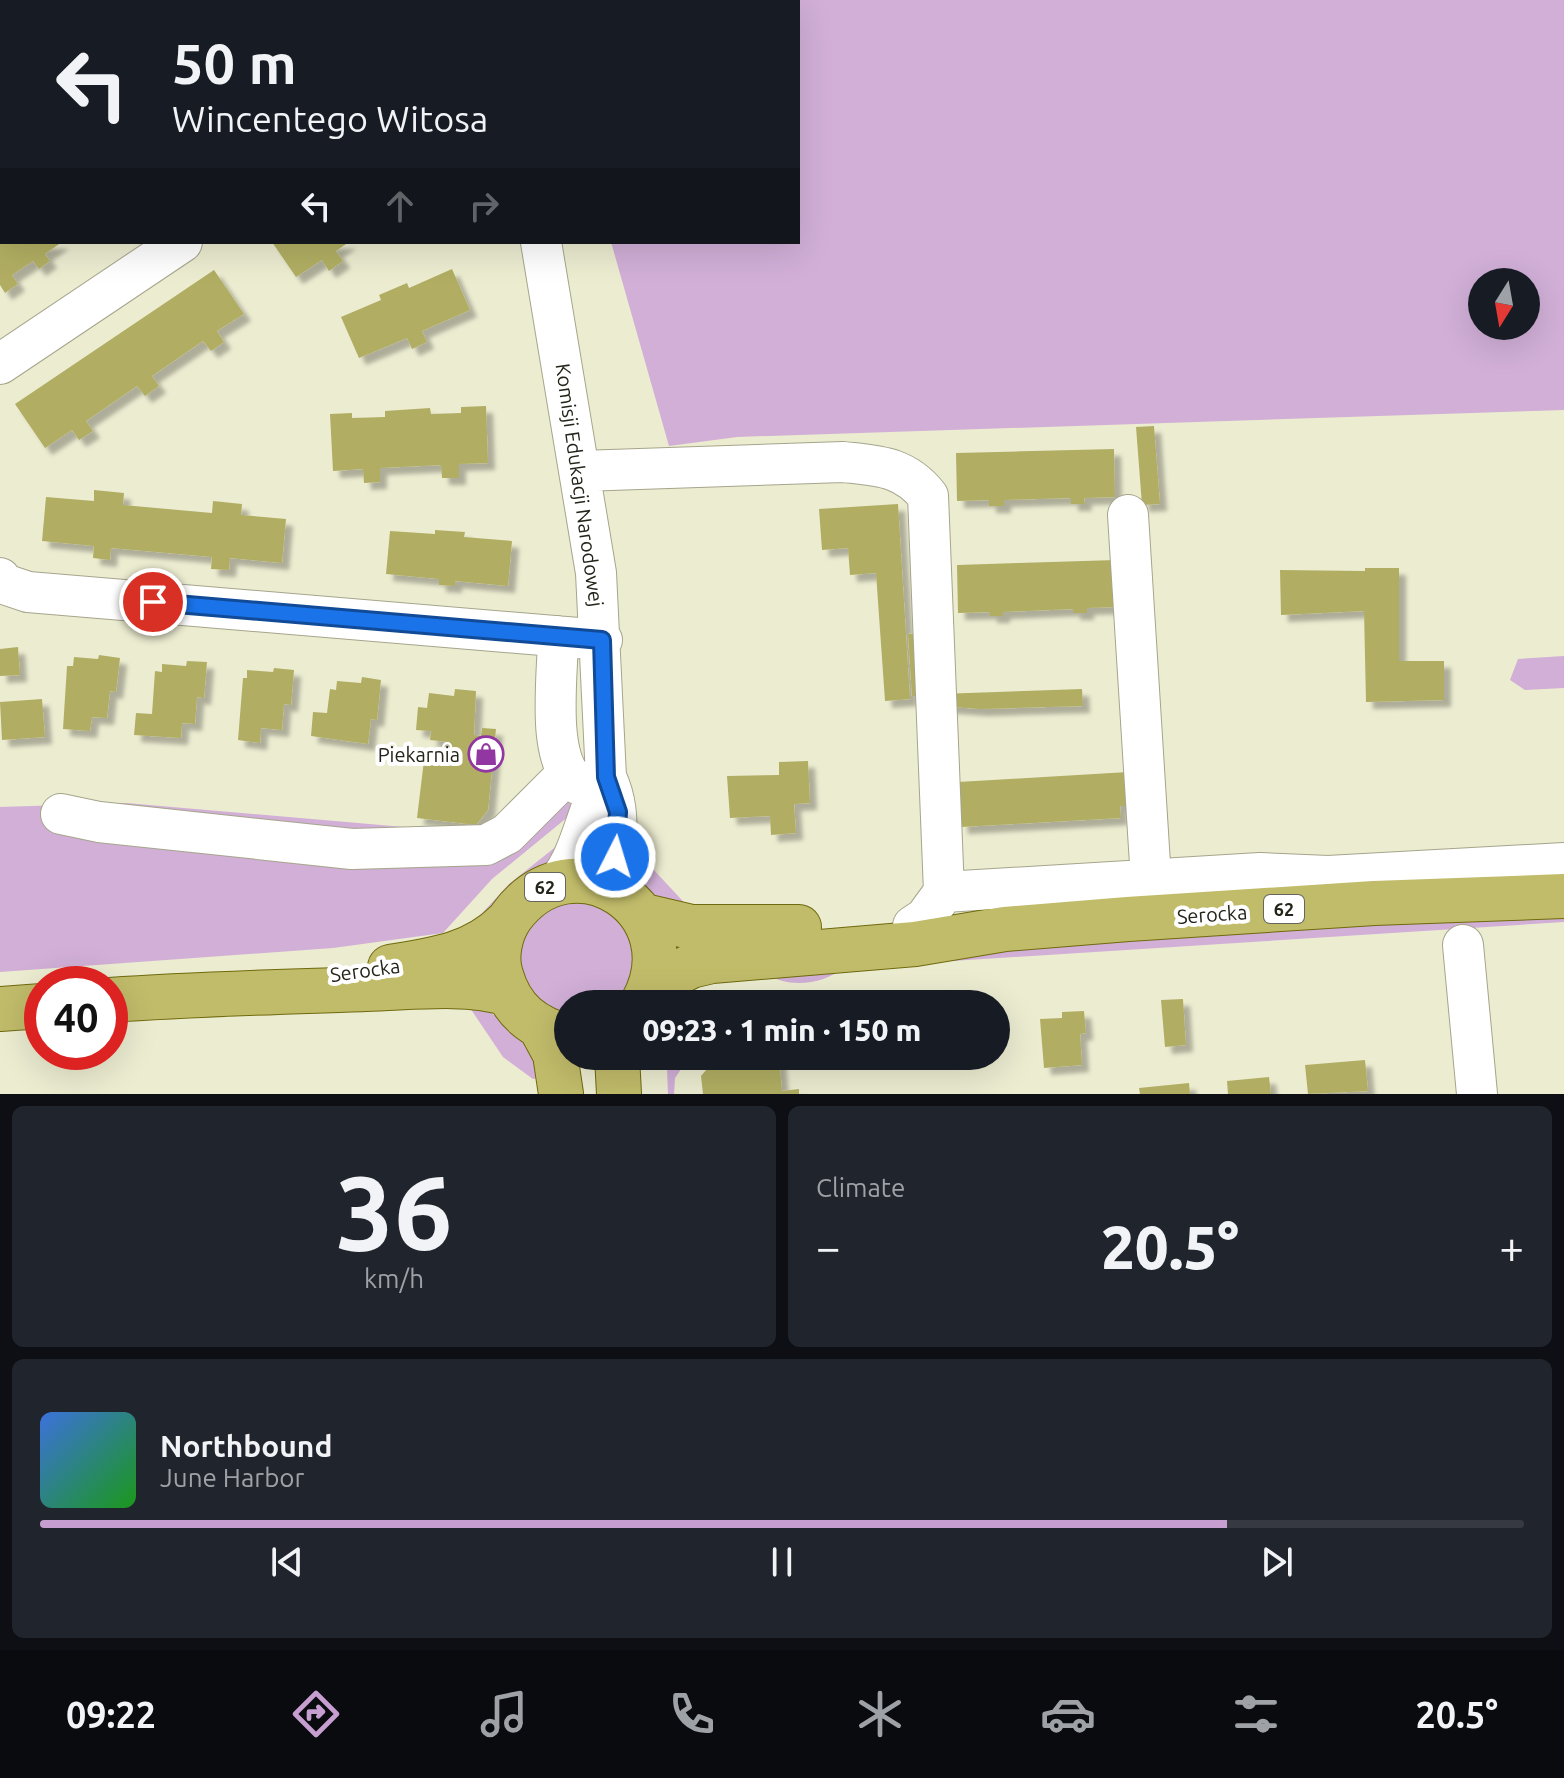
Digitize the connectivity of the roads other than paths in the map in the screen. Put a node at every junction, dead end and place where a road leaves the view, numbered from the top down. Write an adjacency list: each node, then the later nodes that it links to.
1 (179, 244): 3 (street)
2 (541, 244): 4 (street, Komisji Edukacji Narodowej)
3 (0, 364)
4 (581, 471): 8 (street, Komisji Edukacji Narodowej); 15 (street)
5 (1128, 515): 13 (street)
6 (0, 578): 7 (street)
7 (558, 636): 8 (street); 9 (street)
8 (602, 640): 10 (street, Komisji Edukacji Narodowej)
9 (566, 775): 10 (street); 11 (street)
10 (606, 777): 14 (street, Komisji Edukacji Narodowej); 17 (street, Komisji Edukacji Narodowej)
11 (61, 814)
12 (1564, 863): 13 (street)
13 (1151, 880): 15 (street)
14 (558, 882): 17 (main road, 62); 18 (main road, 62)
15 (944, 892): 19 (street)
16 (1564, 896): 20 (main road, Serocka / 62)
17 (634, 906): 19 (main road, Serocka / 62); 22 (main road, 62)
18 (507, 922): 24 (main road, Serocka / 62); 25 (main road, 62)
19 (913, 926): 20 (main road, Serocka / 62)
20 (1005, 929): 23 (main road, Serocka / 62)
21 (1463, 945): 34 (street)
22 (648, 990)
23 (655, 990)
24 (213, 993): 25 (main road, Serocka / 62); 26 (main road, Serocka / 62)
25 (506, 993): 29 (main road)
26 (128, 999)
27 (24, 1007): 28 (main road)
28 (0, 1009)
29 (554, 1033)
30 (557, 1070): 32 (main road)
31 (618, 1070): 33 (main road)
32 (561, 1094)
33 (619, 1094)
34 (1477, 1094)

